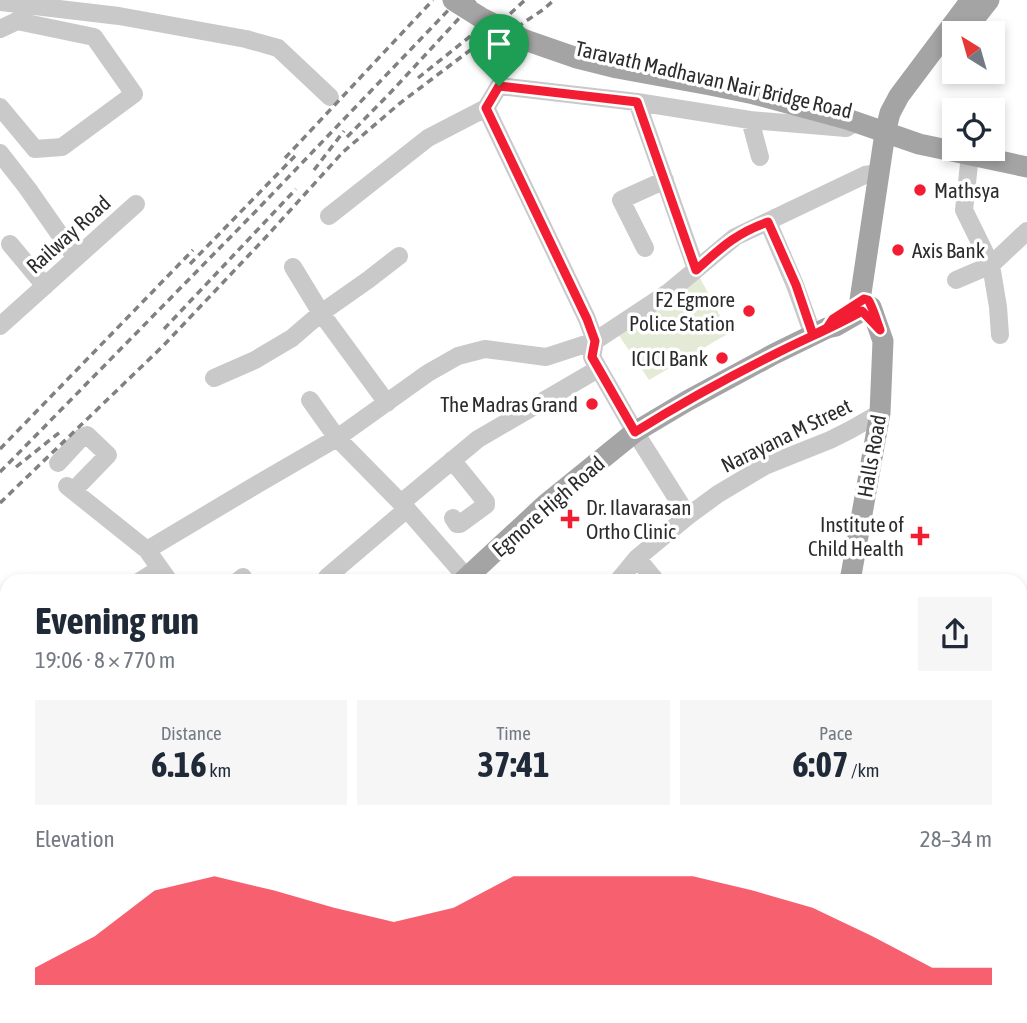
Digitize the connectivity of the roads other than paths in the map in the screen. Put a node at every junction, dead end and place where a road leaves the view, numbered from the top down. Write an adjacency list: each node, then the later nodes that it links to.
1 (453, 0): 10 (main road, bridge)
2 (469, 0): 10 (main road)
3 (971, 0): 12 (main road)
4 (989, 0): 7 (main road)
5 (0, 2): 6 (street)
6 (53, 8): 8 (street); 13 (street)
7 (972, 21)
8 (49, 27): 9 (street); 15 (street)
9 (0, 29)
10 (527, 36): 18 (main road, Taravath Madhavan Nair Bridge Road); 18 (main road, Taravath Madhavan Nair Bridge Road)
11 (942, 57): 12 (main road)
12 (920, 78): 18 (main road)
13 (330, 97)
14 (637, 102): 16 (street); 17 (street); 29 (street)
15 (0, 107)
16 (486, 108): 31 (street); 48 (street)
17 (750, 120): 18 (street); 24 (street)
18 (882, 130): 19 (main road); 20 (main road); 28 (main road); 43 (main road)
19 (942, 138)
20 (942, 149)
21 (1005, 151): 23 (main road)
22 (0, 153): 37 (street)
23 (1027, 156)
24 (760, 157)
25 (969, 161): 38 (street)
26 (998, 161): 27 (main road)
27 (1027, 167)
28 (878, 173): 32 (street); 43 (main road)
29 (665, 180): 35 (street); 40 (street)
30 (136, 204): 37 (street, Railway Road)
31 (329, 216)
32 (768, 222): 40 (street); 46 (street)
33 (1027, 231): 38 (street)
34 (9, 244): 42 (street)
35 (645, 248)
36 (399, 256): 44 (street)
37 (76, 258): 42 (street, Railway Road)
38 (991, 265): 41 (street); 47 (street)
39 (293, 267): 44 (street)
40 (696, 270): 48 (street)
41 (956, 280)
42 (45, 286): 45 (street, Railway Road)
43 (864, 306): 46 (main road, Egmore High Road); 53 (main road, Halls Road)
44 (321, 313): 50 (street); 52 (street)
45 (0, 326)
46 (820, 331): 54 (main road, Egmore High Road)
47 (1000, 335)
48 (595, 341): 49 (street); 52 (street)
49 (598, 369): 54 (street); 56 (street)
50 (214, 378)
51 (310, 401): 55 (street)
52 (387, 403): 55 (street)
53 (880, 413): 59 (street, Narayana M Street); 69 (main road, Halls Road)
54 (643, 427): 59 (street); 66 (main road, Egmore High Road)
55 (337, 438): 58 (street); 61 (street)
56 (452, 460): 58 (street); 60 (street)
57 (58, 463): 61 (street)
58 (404, 506): 64 (street); 65 (street)
59 (688, 516): 62 (street, Narayana M Street)
60 (453, 518)
61 (147, 550): 63 (street)
62 (637, 558): 67 (street, Narayana M Street); 68 (street)
63 (163, 574)
64 (330, 574)
65 (460, 574)
66 (471, 574)
67 (624, 574)
68 (650, 574)
69 (851, 574)

